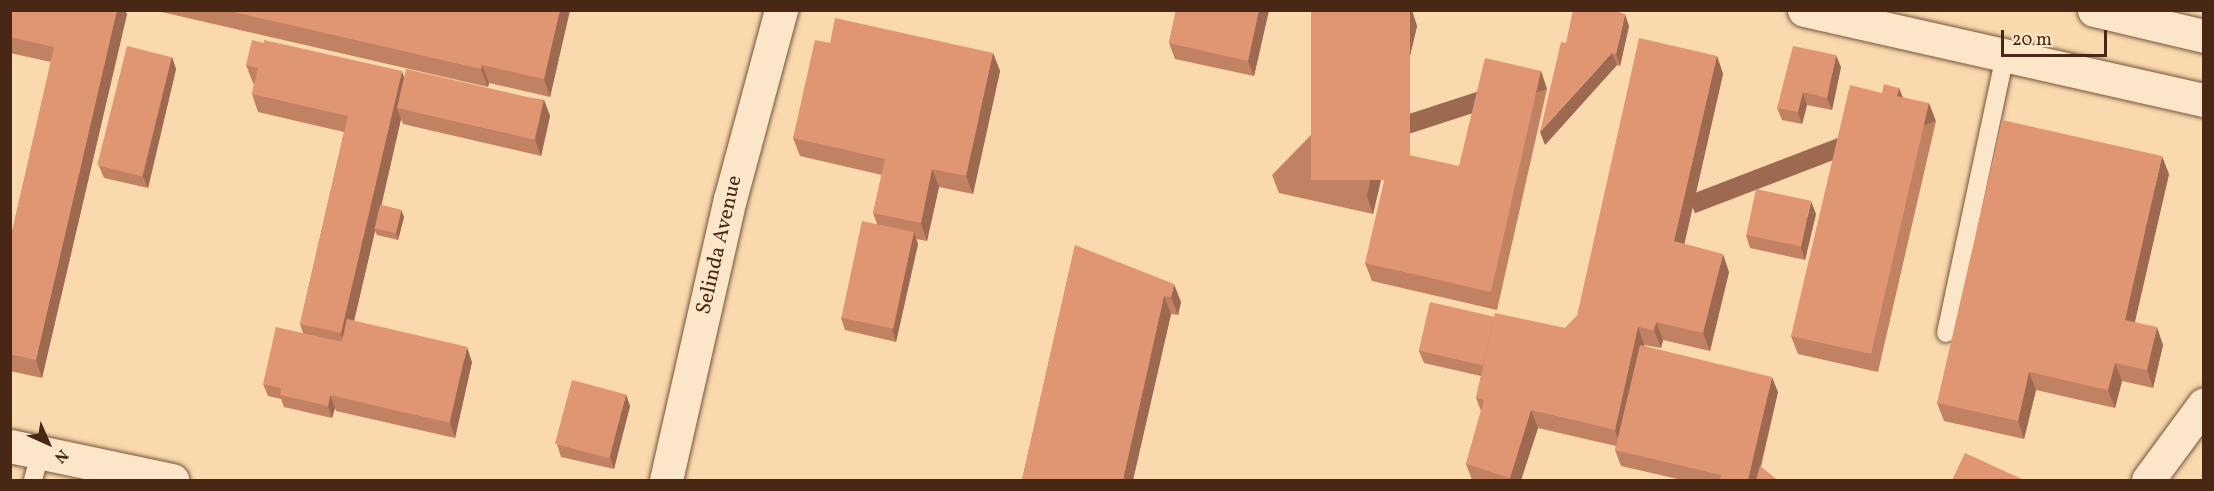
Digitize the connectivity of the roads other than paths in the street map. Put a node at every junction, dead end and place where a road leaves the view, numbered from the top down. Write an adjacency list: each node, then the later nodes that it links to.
1 (781, 10): 11 (street, Selinda Avenue)
2 (1804, 10): 5 (street)
3 (2094, 10): 4 (street)
4 (2204, 36)
5 (2005, 56): 6 (street); 7 (lane)
6 (2204, 100)
7 (1946, 333)
8 (2204, 404): 12 (street)
9 (28, 460): 10 (street)
10 (172, 480)
11 (666, 480)
12 (2148, 480)

